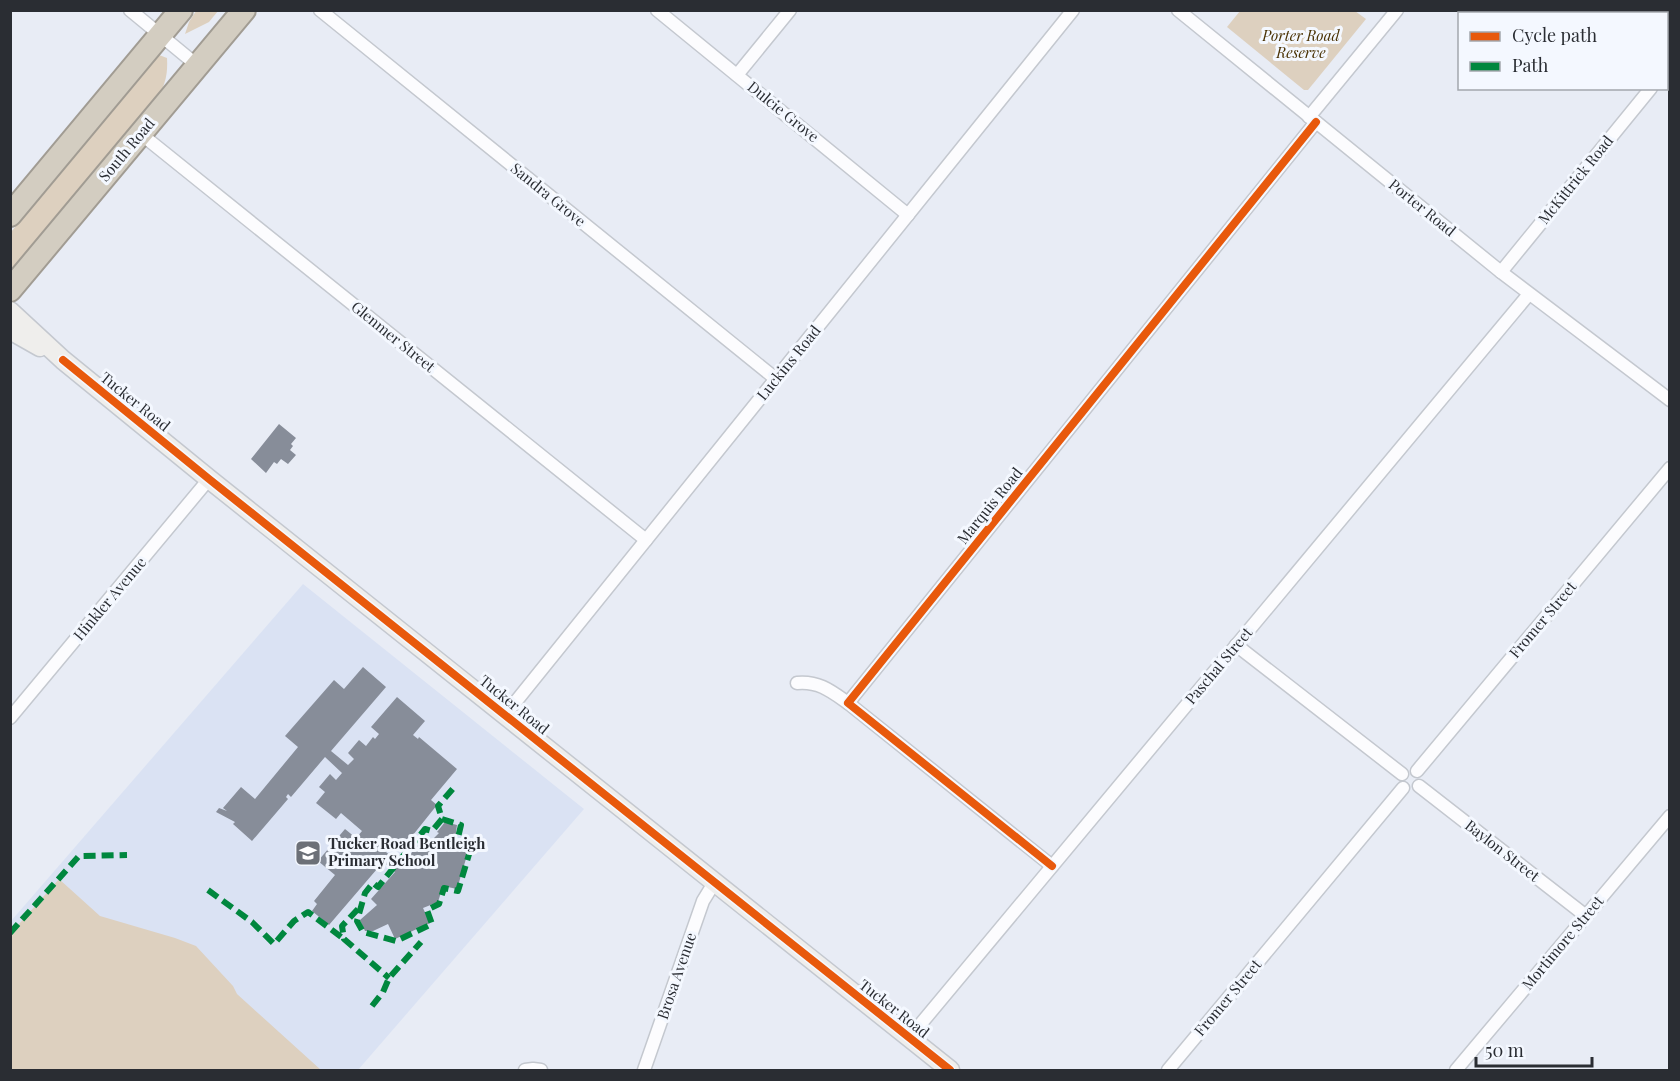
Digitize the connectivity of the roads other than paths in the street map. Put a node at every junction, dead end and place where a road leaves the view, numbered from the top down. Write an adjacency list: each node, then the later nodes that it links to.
1 (130, 10): 10 (street)
2 (181, 10): 10 (highway)
3 (244, 10): 11 (highway, South Road)
4 (320, 10): 24 (street, Sandra Grove)
5 (657, 10): 12 (street, Dulcie Grove)
6 (789, 10): 12 (street)
7 (1073, 10): 17 (street, Luckins Road)
8 (1178, 10): 14 (street, Porter Road)
9 (1396, 10): 14 (street, Marquis Road)
10 (160, 36): 11 (street); 16 (highway)
11 (198, 66): 15 (highway, South Road)
12 (737, 75): 17 (street, Dulcie Grove)
13 (1649, 90): 18 (street, McKittrick Road)
14 (1313, 120): 18 (street, Porter Road); 31 (street, Marquis Road)
15 (141, 134): 19 (highway, South Road); 28 (street, Glenmer Street)
16 (10, 215)
17 (908, 215): 24 (street, Luckins Road)
18 (1501, 272): 20 (street, Porter Road)
19 (10, 290)
20 (1529, 294): 25 (street, Porter Road); 29 (street, Paschal Street)
21 (10, 310): 23 (street, Tucker Road)
22 (10, 330): 23 (street, Tucker Road)
23 (63, 360): 27 (street, Tucker Road)
24 (776, 379): 28 (street, Luckins Road)
25 (1670, 400)
26 (1670, 468): 34 (street, Fromer Street)
27 (210, 479): 32 (street, Tucker Road); 33 (street, Hinkler Avenue)
28 (646, 540): 32 (street, Luckins Road)
29 (1236, 645): 35 (street); 39 (street, Paschal Street)
30 (797, 683): 31 (street)
31 (848, 703): 39 (street)
32 (505, 715): 40 (street, Tucker Road)
33 (10, 718)
34 (1417, 771): 35 (street); 36 (street)
35 (1402, 774): 37 (street)
36 (1419, 786): 37 (street); 41 (street, Baylon Street)
37 (1403, 788): 47 (street, Fromer Street)
38 (1670, 816): 41 (street, Mortimore Street)
39 (1052, 866): 42 (street, Paschal Street)
40 (714, 883): 42 (street, Tucker Road); 45 (street, Brosa Avenue)
41 (1586, 916): 48 (street, Mortimore Street)
42 (909, 1038): 46 (street, Tucker Road)
43 (525, 1071): 44 (street)
44 (541, 1071)
45 (644, 1071)
46 (950, 1071)
47 (1168, 1071)
48 (1456, 1071)

